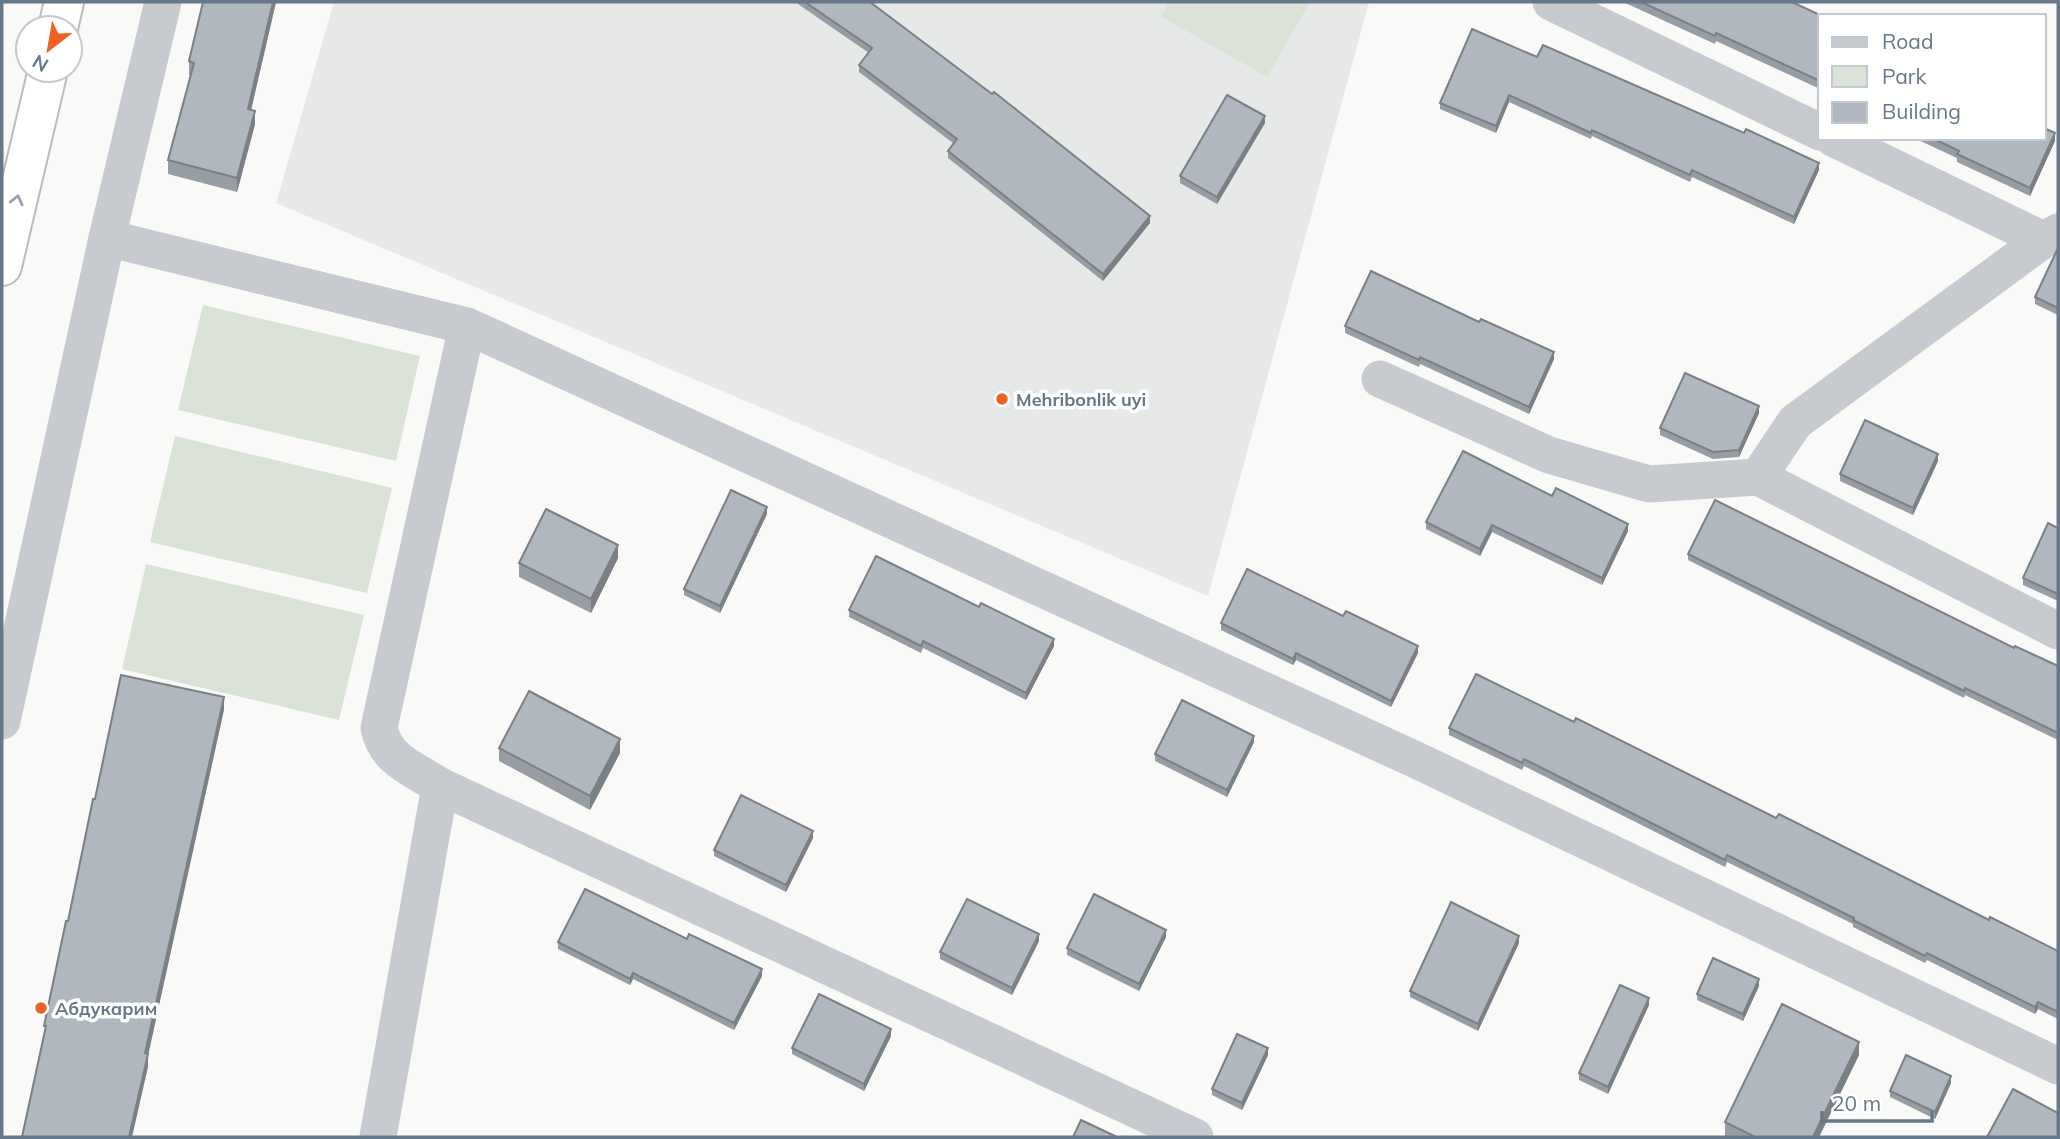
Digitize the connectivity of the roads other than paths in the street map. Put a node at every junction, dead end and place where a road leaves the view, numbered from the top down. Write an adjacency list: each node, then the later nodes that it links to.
1 (163, 2): 7 (street)
2 (1551, 2): 4 (street)
3 (45, 84): 8 (highway, one-way to 3)
4 (1818, 131)
5 (1837, 140): 6 (street)
6 (2051, 236): 11 (street)
7 (107, 238): 9 (street); 13 (street)
8 (2, 266)
9 (467, 326): 14 (street); 15 (street)
10 (1380, 379): 11 (street)
11 (1758, 477): 12 (street)
12 (2058, 631)
13 (2, 721)
14 (440, 786): 16 (street); 17 (street)
15 (2058, 1066)
16 (377, 1137)
17 (1195, 1137)

